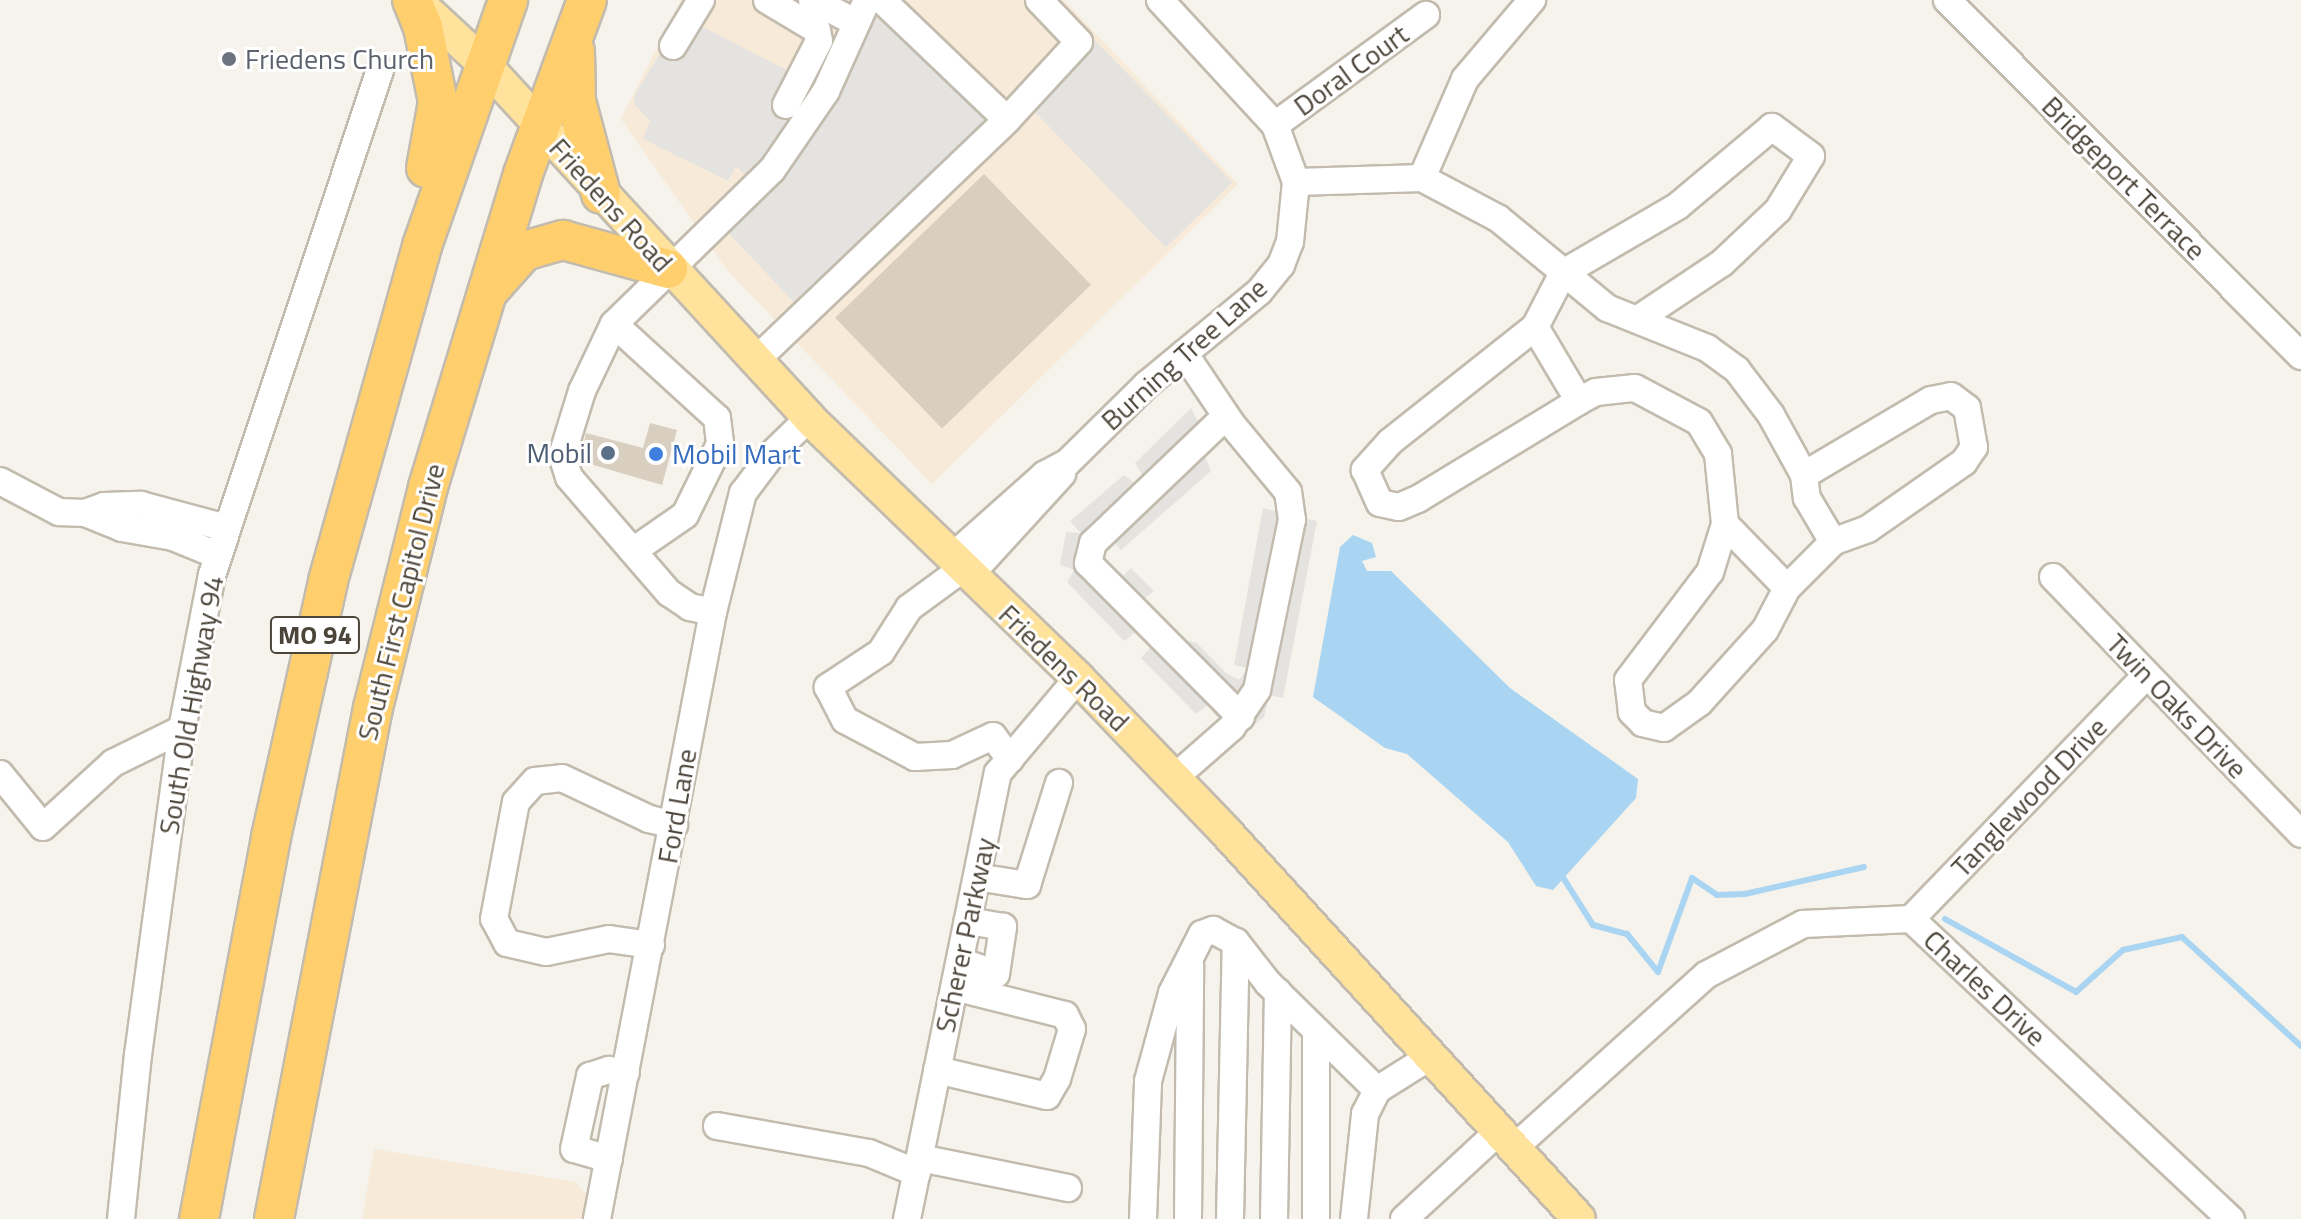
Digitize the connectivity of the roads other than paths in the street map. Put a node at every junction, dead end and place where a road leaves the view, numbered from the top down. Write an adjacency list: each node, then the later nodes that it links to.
1 (414, 0): 15 (main road, Friedens Road); 24 (highway)
2 (508, 0): 15 (highway, MO 94)
3 (701, 0): 14 (street)
4 (767, 0): 17 (street)
5 (812, 0): 11 (street)
6 (882, 0): 18 (street)
7 (1039, 0): 18 (street)
8 (1160, 0): 19 (street, Burning Tree Lane)
9 (1532, 0): 21 (street)
10 (1947, 0): 32 (street, Bridgeport Terrace)
11 (861, 11): 25 (street)
12 (582, 12): 20 (highway, South First Capitol Drive / MO 94); 23 (highway)
13 (1426, 15): 19 (street, Doral Court)
14 (673, 46)
15 (484, 64): 20 (main road, Friedens Road); 24 (highway, MO 94)
16 (380, 70): 41 (street, South Old Highway 94)
17 (786, 105)
18 (1007, 120): 33 (street)
19 (1275, 125): 22 (street, Burning Tree Lane)
20 (540, 126): 23 (main road, Friedens Road); 27 (highway, South First Capitol Drive / MO 94)
21 (1422, 178): 22 (street); 26 (street)
22 (1296, 182): 31 (street, Burning Tree Lane)
23 (601, 194): 25 (main road, Friedens Road)
24 (422, 246): 78 (highway, MO 94)
25 (668, 269): 27 (highway); 29 (street); 33 (main road, Friedens Road)
26 (1563, 273): 28 (street); 28 (street); 30 (street)
27 (482, 300): 79 (highway, South First Capitol Drive / MO 94)
28 (1638, 319): 37 (street)
29 (614, 324): 43 (street); 43 (street)
30 (1535, 327): 34 (street); 34 (street)
31 (1184, 353): 35 (street); 45 (street, Burning Tree Lane)
32 (2301, 356)
33 (756, 360): 36 (main road, Friedens Road)
34 (1579, 401): 40 (street)
35 (1226, 416): 51 (street); 51 (street)
36 (809, 418): 45 (main road, Friedens Road); 48 (street, Ford Lane)
37 (1804, 475): 42 (street); 42 (street)
38 (0, 481): 39 (street)
39 (85, 513): 41 (street); 44 (street)
40 (1725, 524): 47 (street); 47 (street)
41 (226, 528): 44 (street, South Old Highway 94)
42 (1833, 542): 47 (street)
43 (633, 551): 48 (street)
44 (217, 555): 52 (street, South Old Highway 94)
45 (961, 568): 50 (main road, Friedens Road); 53 (street, Burning Tree Lane)
46 (2053, 577): 49 (street, Twin Oaks Drive)
47 (1787, 588)
48 (713, 612): 57 (street, Ford Lane)
49 (2147, 675): 58 (street, Twin Oaks Drive); 60 (street, Tanglewood Drive)
50 (1078, 678): 53 (street, Scherer Parkway); 55 (main road, Friedens Road)
51 (1241, 717): 55 (street)
52 (182, 729): 54 (street); 77 (street, South Old Highway 94)
53 (1010, 759): 59 (street, Scherer Parkway)
54 (0, 774)
55 (1174, 778): 68 (main road, Friedens Road)
56 (1059, 783): 59 (street)
57 (674, 825): 63 (street, Ford Lane); 63 (street)
58 (2301, 834)
59 (977, 877): 61 (street, Scherer Parkway)
60 (1911, 919): 73 (street, Charles Drive); 90 (street, Charles Drive)
61 (968, 921): 65 (street, Scherer Parkway); 65 (street)
62 (1236, 942): 64 (street); 66 (street); 84 (street)
63 (651, 945): 70 (street, Ford Lane)
64 (1190, 958): 82 (street); 83 (street)
65 (957, 974): 69 (street, Scherer Parkway); 69 (street)
66 (1278, 992): 67 (street); 85 (street)
67 (1316, 1031): 71 (street); 86 (street)
68 (1431, 1056): 71 (street); 73 (main road, Friedens Road)
69 (937, 1070): 75 (street, Scherer Parkway)
70 (626, 1073): 74 (street, Ford Lane); 74 (street)
71 (1377, 1090): 87 (street)
72 (717, 1126): 75 (street)
73 (1507, 1140): 88 (street, Charles Drive); 89 (main road, Friedens Road)
74 (609, 1159): 80 (street, Ford Lane)
75 (918, 1166): 76 (street); 81 (street, Scherer Parkway)
76 (1068, 1188)
77 (121, 1219)
78 (199, 1219)
79 (274, 1219)
80 (597, 1219)
81 (907, 1219)
82 (1143, 1219)
83 (1188, 1219)
84 (1230, 1219)
85 (1274, 1219)
86 (1316, 1219)
87 (1354, 1219)
88 (1404, 1219)
89 (1579, 1219)
90 (2231, 1219)

